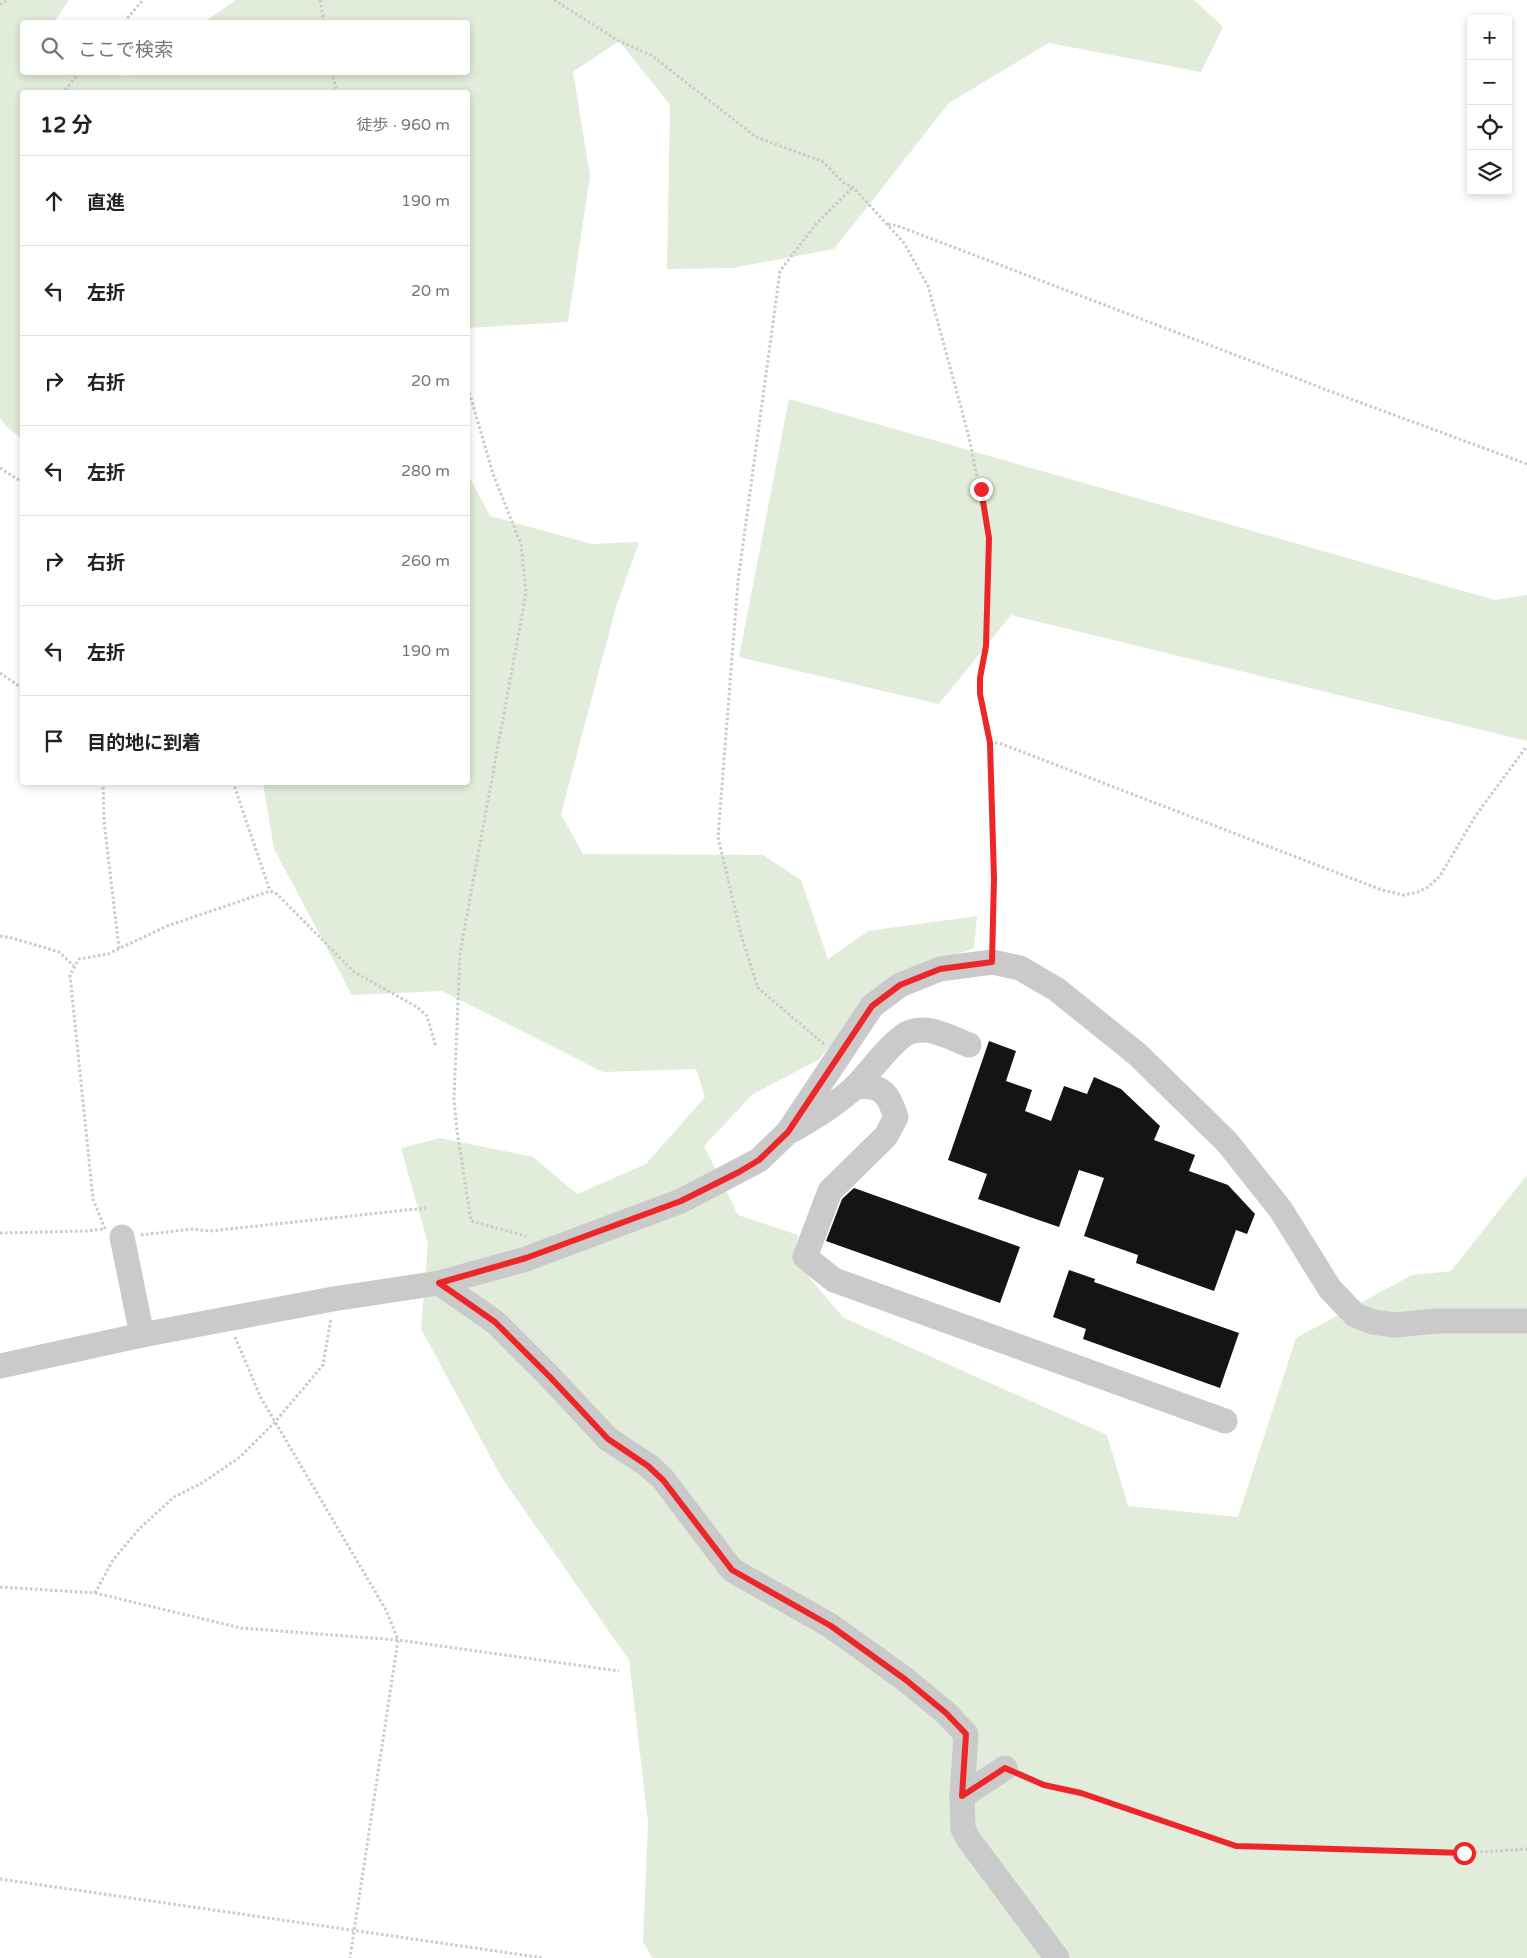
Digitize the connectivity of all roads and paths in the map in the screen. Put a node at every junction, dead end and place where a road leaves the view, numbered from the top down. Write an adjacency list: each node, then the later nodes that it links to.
1 (7, 0): 5 (path)
2 (143, 0): 6 (path)
3 (320, 0): 7 (path)
4 (554, 0): 12 (path)
5 (0, 5)
6 (126, 20)
7 (324, 20)
8 (78, 75): 10 (path)
9 (333, 75): 11 (path)
10 (65, 90)
11 (336, 90)
12 (853, 187): 13 (path); 31 (path)
13 (887, 224): 15 (path); 20 (path)
14 (470, 395): 37 (path)
15 (1527, 464)
16 (0, 468): 17 (path)
17 (20, 481)
18 (0, 673): 19 (path)
19 (20, 687)
20 (990, 743): 21 (path); 27 (path)
21 (1527, 746)
22 (103, 785): 26 (path)
23 (234, 785): 24 (path)
24 (270, 891): 26 (path); 30 (path)
25 (0, 936): 28 (path)
26 (119, 948): 28 (path)
27 (992, 962): 31 (street); 41 (street)
28 (74, 966): 36 (path)
29 (969, 1045): 32 (street)
30 (436, 1047)
31 (840, 1052): 33 (street)
32 (855, 1086): 33 (street); 45 (street)
33 (788, 1132): 38 (street)
34 (426, 1208): 36 (path)
35 (0, 1233): 36 (path)
36 (114, 1233): 42 (street)
37 (527, 1237)
38 (439, 1283): 39 (street); 51 (street)
39 (333, 1298): 40 (street); 44 (path)
40 (229, 1319): 42 (street); 44 (path)
41 (1527, 1321)
42 (142, 1335): 43 (street)
43 (0, 1366)
44 (275, 1422): 47 (path); 48 (path)
45 (1225, 1422)
46 (0, 1587): 47 (path)
47 (95, 1593): 48 (path)
48 (398, 1640): 49 (path); 54 (path)
49 (618, 1671)
50 (1005, 1768): 51 (street); 52 (path)
51 (962, 1796): 57 (street)
52 (1527, 1849)
53 (0, 1879): 54 (path)
54 (354, 1931): 55 (path); 56 (path)
55 (350, 1958)
56 (544, 1958)
57 (1057, 1958)

